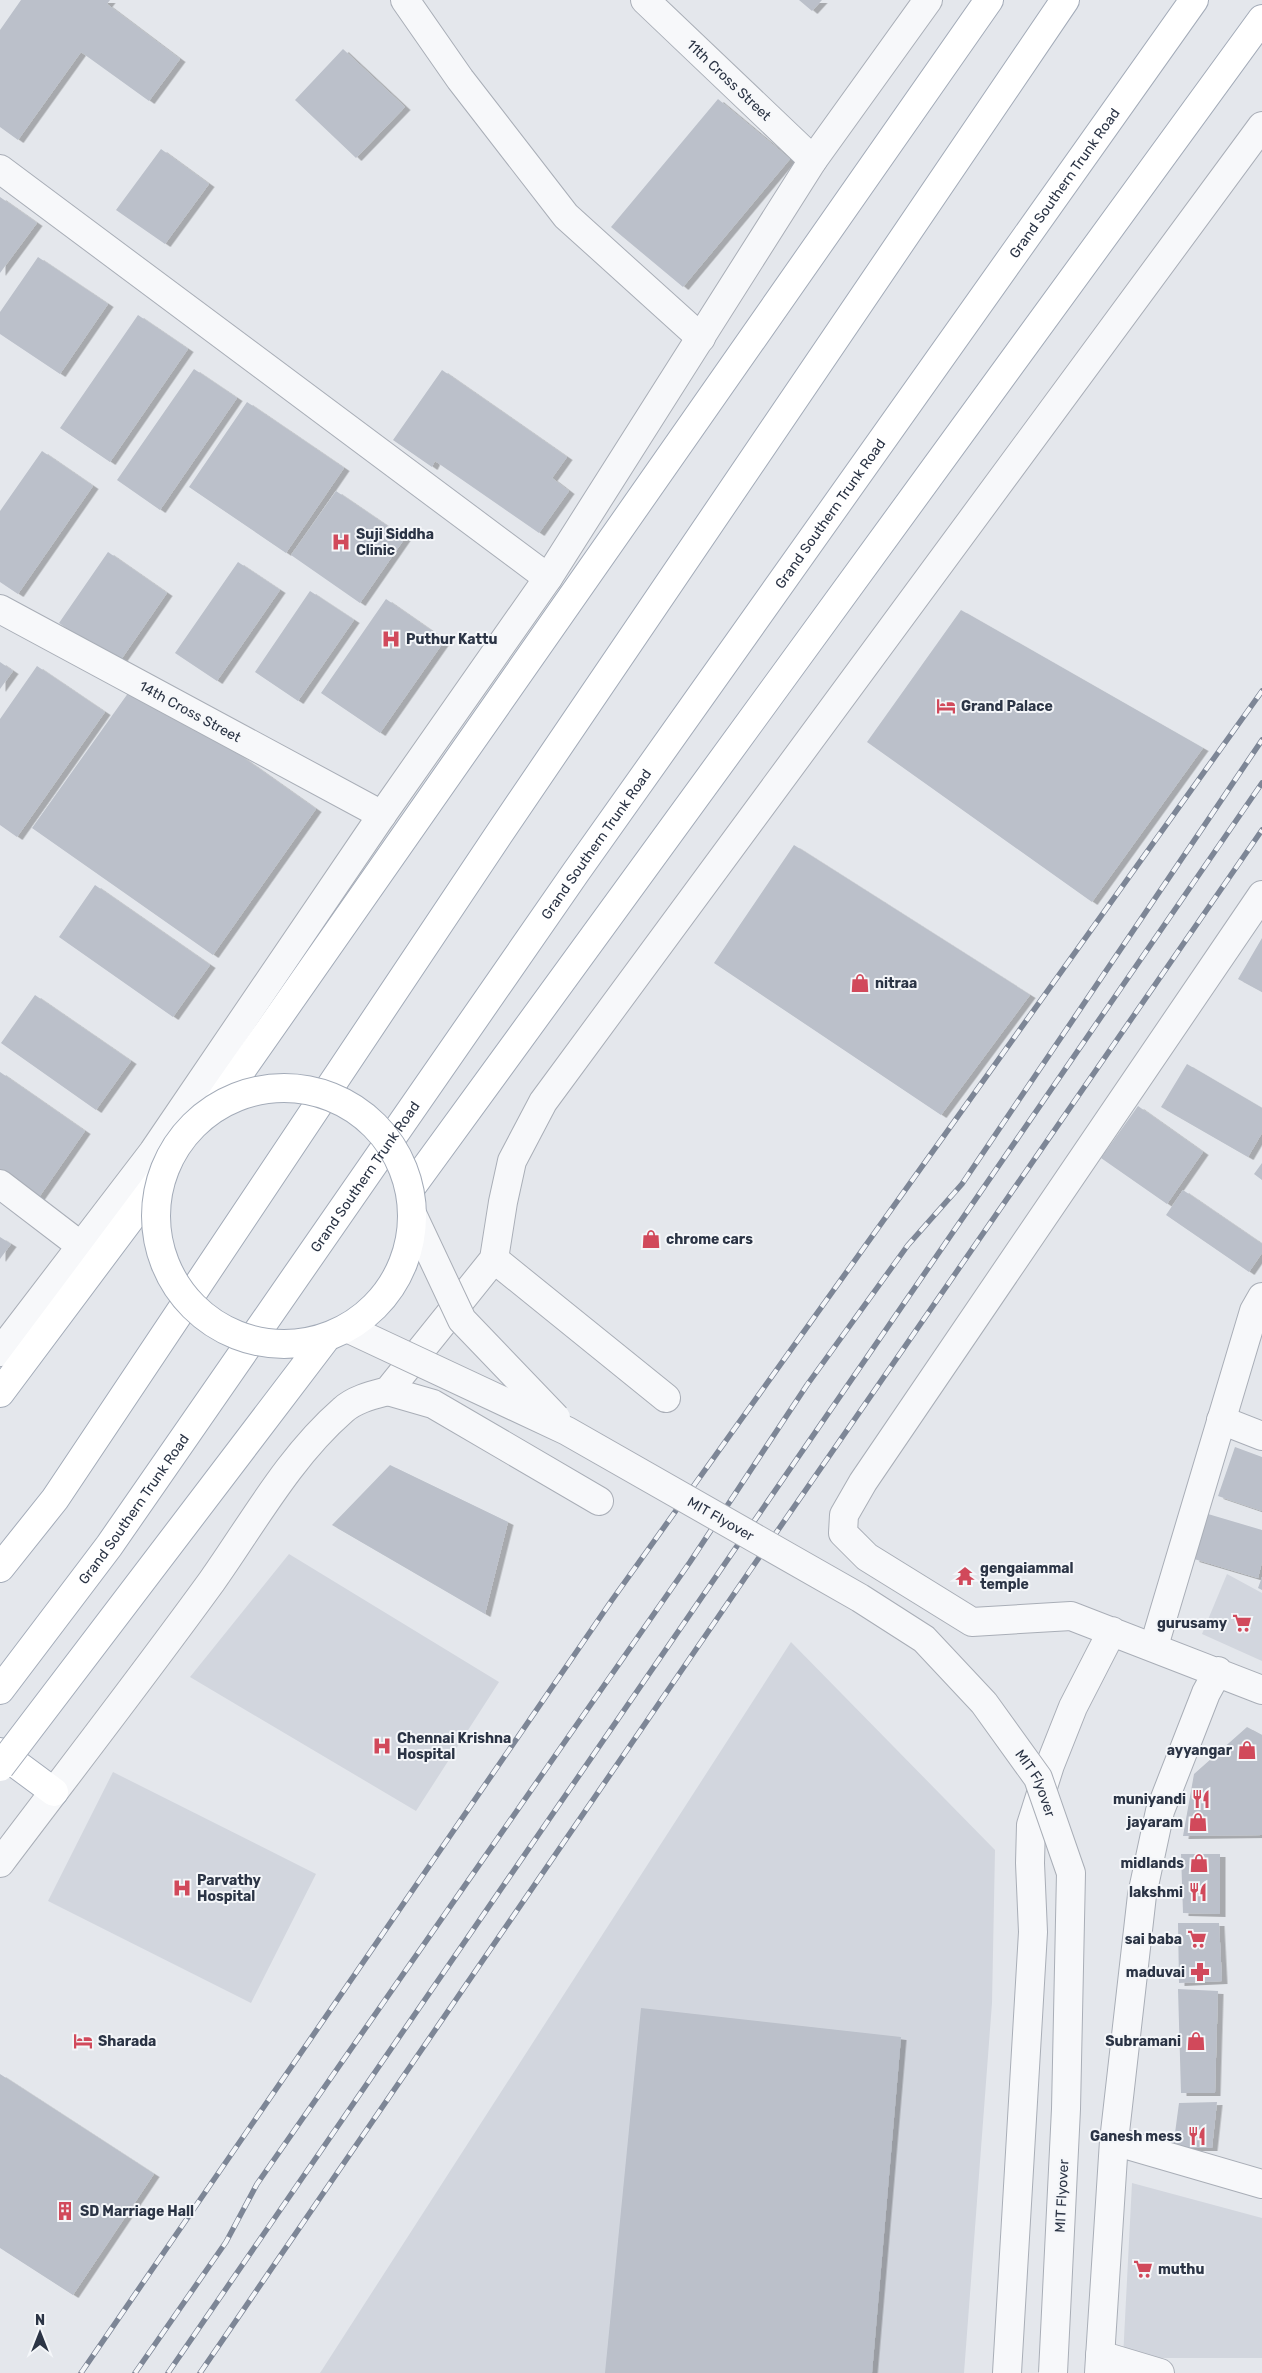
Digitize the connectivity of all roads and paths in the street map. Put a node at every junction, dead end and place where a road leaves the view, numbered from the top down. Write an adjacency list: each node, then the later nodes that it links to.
1 (405, 0): 11 (street)
2 (645, 0): 9 (street, 11th Cross Street)
3 (928, 0): 9 (street)
4 (989, 0): 16 (main road)
5 (1065, 0): 33 (main road)
6 (1194, 0): 37 (main road, Grand Southern Trunk Road)
7 (1262, 19): 19 (main road)
8 (1262, 126): 22 (street)
9 (814, 160): 11 (street)
10 (0, 169): 12 (street)
11 (701, 338): 12 (street)
12 (548, 578): 14 (street)
13 (0, 609): 14 (street, 14th Cross Street)
14 (382, 815): 21 (street)
15 (1262, 895): 34 (street)
16 (215, 1108): 17 (main road, bridge); 19 (main road, bridge)
17 (160, 1179): 24 (main road, bridge); 27 (main road)
18 (0, 1184): 21 (street)
19 (410, 1189): 20 (main road, bridge)
20 (413, 1216): 24 (main road, bridge); 30 (street, MIT Flyover, bridge)
21 (81, 1246): 25 (street)
22 (494, 1259): 26 (street); 28 (street)
23 (1262, 1297): 29 (street)
24 (337, 1332): 30 (street, MIT Flyover, bridge); 40 (main road, bridge)
25 (0, 1352)
26 (388, 1391): 32 (street); 41 (street)
27 (0, 1393)
28 (666, 1398)
29 (1221, 1420): 31 (street); 35 (street)
30 (567, 1431): 47 (street, MIT Flyover, bridge)
31 (1262, 1436)
32 (599, 1501)
33 (0, 1568)
34 (1112, 1631): 35 (street); 46 (street)
35 (1154, 1646): 36 (street)
36 (1218, 1671): 38 (street); 43 (street)
37 (0, 1690)
38 (1262, 1690)
39 (0, 1752): 41 (main road)
40 (0, 1767)
41 (54, 1792): 42 (street)
42 (0, 1863)
43 (1114, 2141): 44 (street); 45 (street)
44 (1262, 2183)
45 (1100, 2364): 48 (street)
46 (1007, 2373)
47 (1053, 2373)
48 (1160, 2373)

